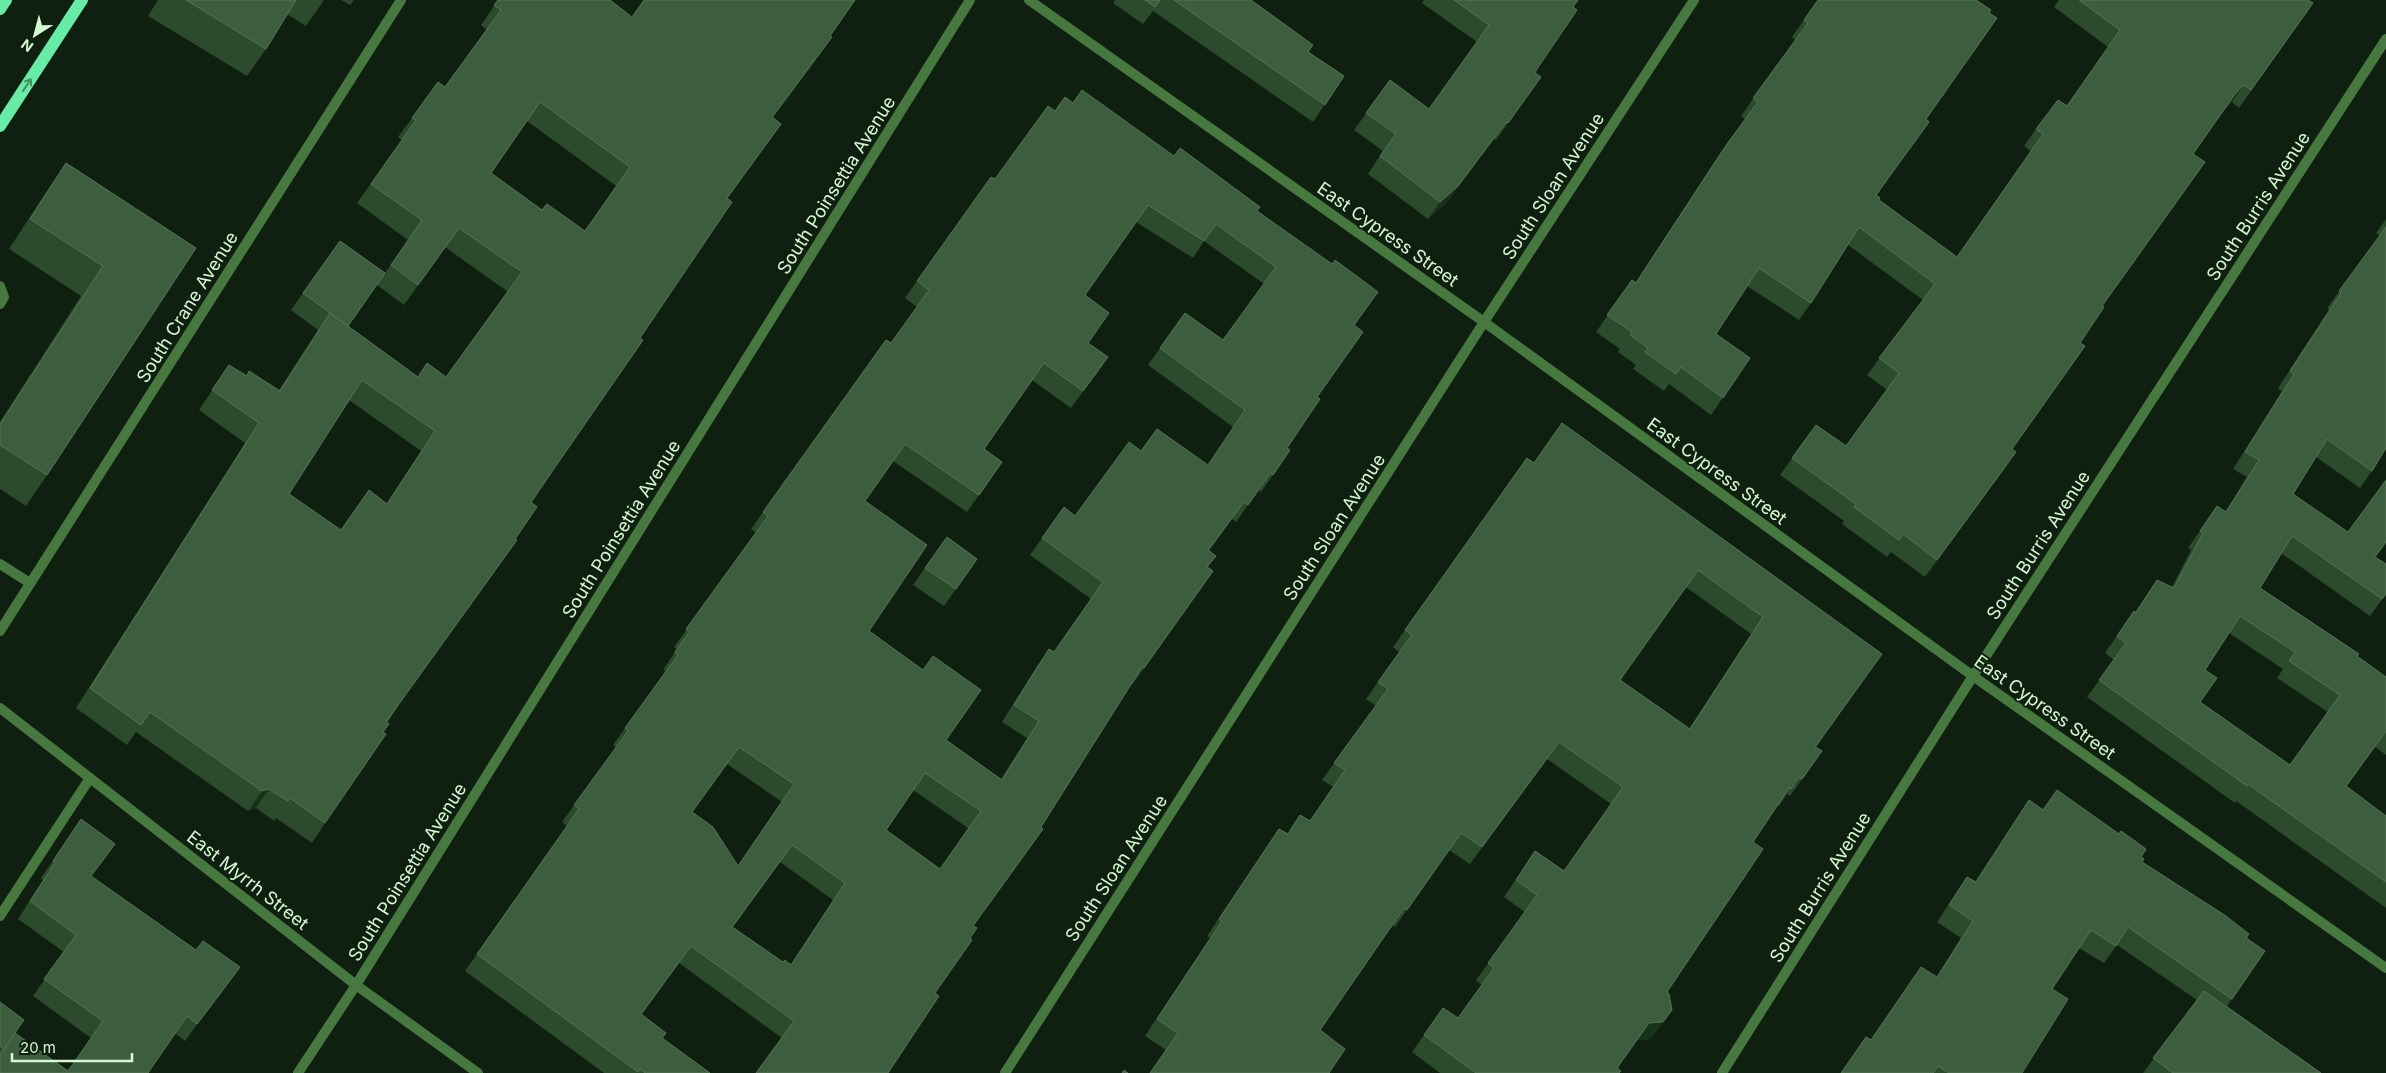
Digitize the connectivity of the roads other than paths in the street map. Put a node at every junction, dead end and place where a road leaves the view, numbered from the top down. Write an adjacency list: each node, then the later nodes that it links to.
1 (6, 0): 7 (main road)
2 (82, 0): 9 (main road, one-way to 2)
3 (401, 0): 14 (street, South Crane Avenue)
4 (970, 0): 21 (street, South Poinsettia Avenue)
5 (1029, 0): 12 (street, East Cypress Street)
6 (1694, 0): 12 (street, South Sloan Avenue)
7 (0, 9)
8 (2386, 39): 16 (street, South Burris Avenue)
9 (0, 126)
10 (0, 286): 11 (street)
11 (0, 304)
12 (1484, 322): 16 (street, East Cypress Street); 24 (street, South Sloan Avenue)
13 (0, 564): 14 (street)
14 (30, 583): 15 (street, South Crane Avenue)
15 (0, 631)
16 (1973, 676): 20 (street, East Cypress Street); 25 (street, South Burris Avenue)
17 (0, 708): 18 (street, East Myrrh Street)
18 (90, 778): 19 (street); 21 (street, East Myrrh Street)
19 (0, 916)
20 (2386, 968)
21 (356, 985): 22 (street, South Poinsettia Avenue); 23 (street, East Myrrh Street)
22 (298, 1073)
23 (478, 1073)
24 (1005, 1073)
25 (1722, 1073)

